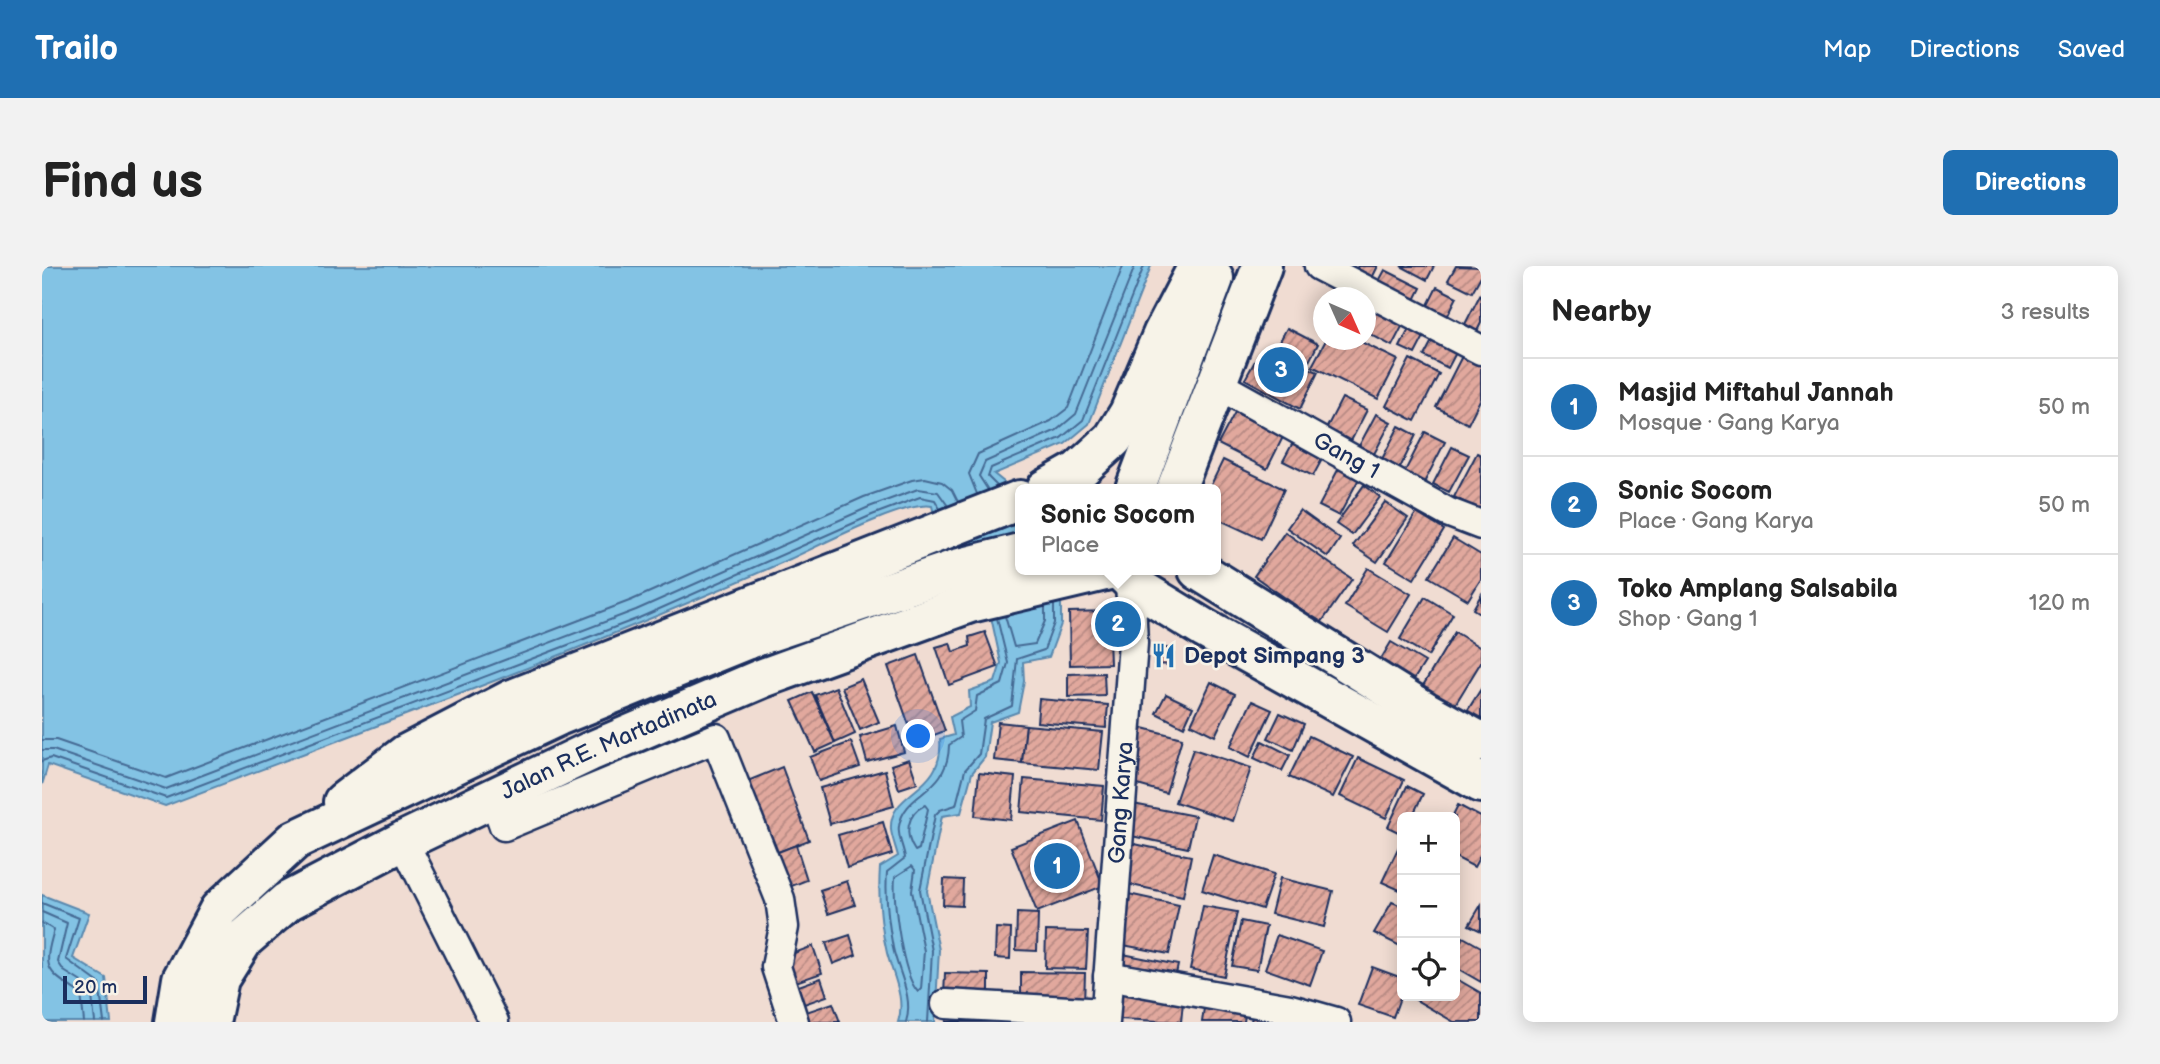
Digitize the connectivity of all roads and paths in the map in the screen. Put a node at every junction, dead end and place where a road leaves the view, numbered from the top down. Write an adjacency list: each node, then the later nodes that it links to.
1 (1198, 266): 7 (highway)
2 (1219, 266): 8 (highway)
3 (1262, 266): 6 (highway)
4 (1319, 266): 5 (street)
5 (1481, 350)
6 (1215, 383): 9 (highway); 11 (street, Gang 1)
7 (1062, 480)
8 (1137, 484)
9 (1178, 484)
10 (1015, 502): 20 (highway)
11 (1481, 525)
12 (1015, 554): 20 (highway, Jalan R.E. Martadinata)
13 (1106, 575): 19 (highway, Jalan R.E. Martadinata)
14 (1111, 575): 22 (street, Gang Karya)
15 (1113, 575): 18 (highway)
16 (1206, 575): 17 (highway)
17 (1481, 742)
18 (1481, 783)
19 (494, 798): 21 (highway, Jalan R.E. Martadinata); 28 (street)
20 (295, 840): 25 (highway, Jalan R.E. Martadinata)
21 (403, 841): 26 (highway, Jalan R.E. Martadinata); 27 (street)
22 (1108, 976): 24 (street, Gang Karya); 29 (street)
23 (946, 1003): 24 (street)
24 (1105, 1018)
25 (174, 1022)
26 (210, 1022)
27 (494, 1022)
28 (794, 1022)
29 (1336, 1022)

